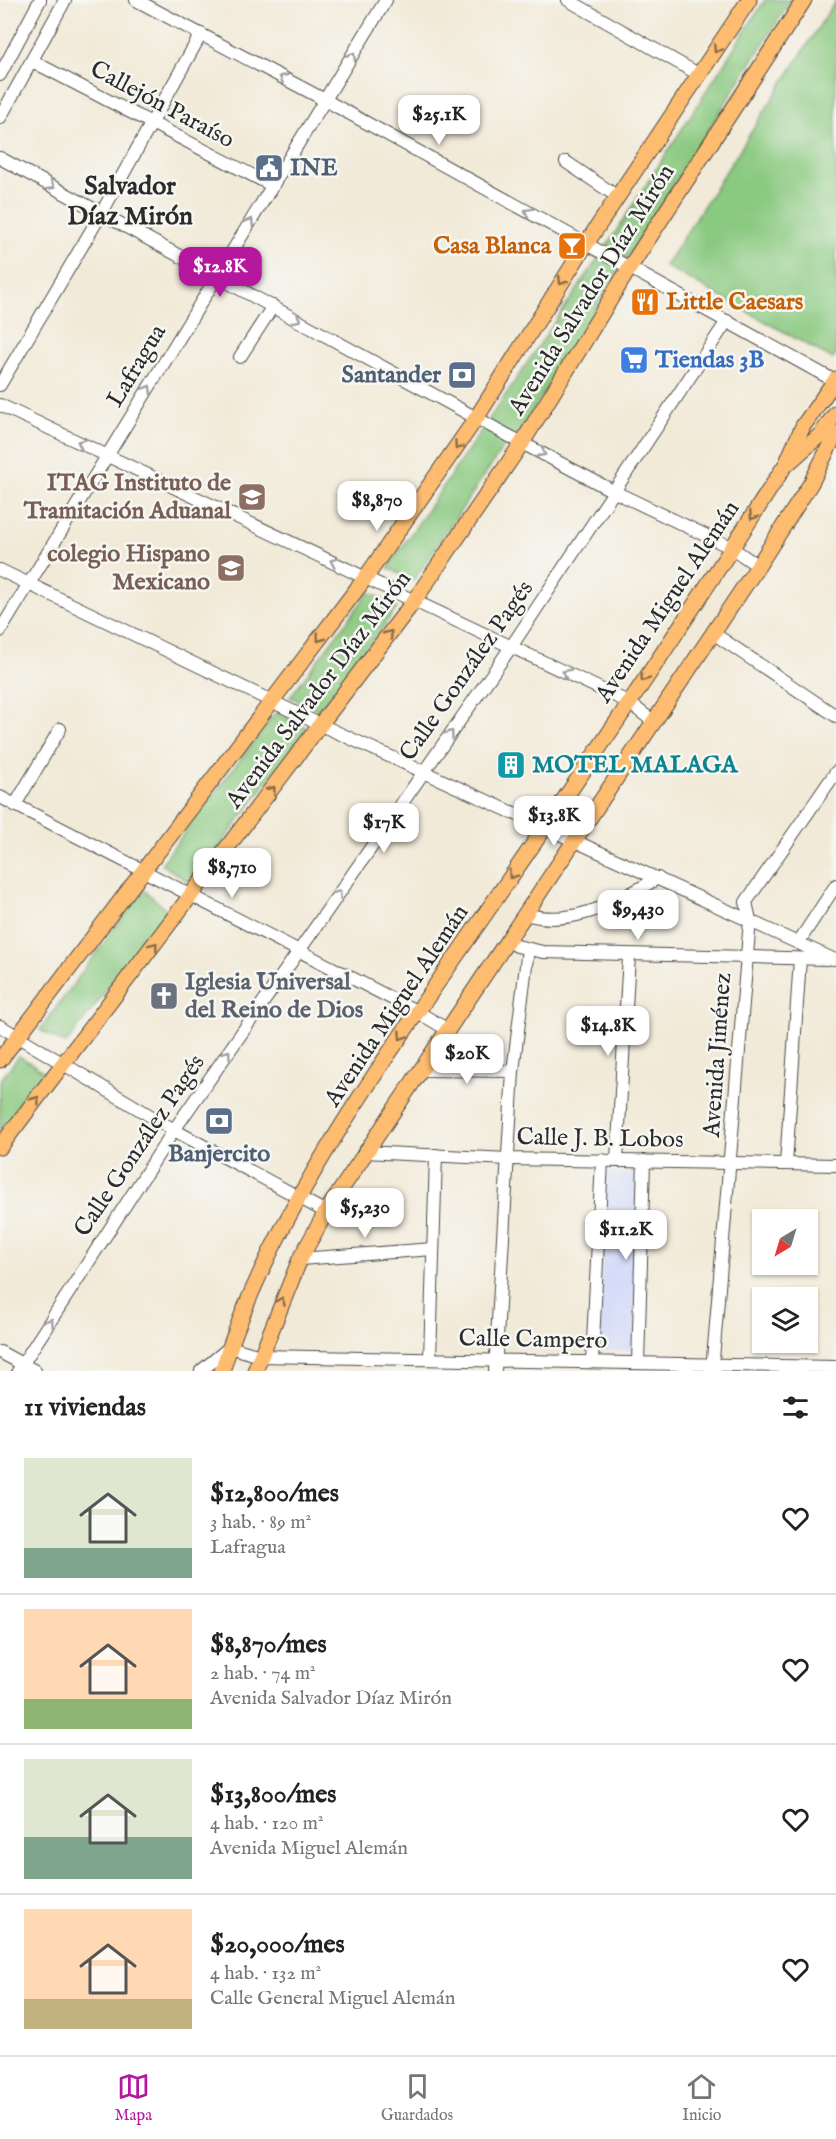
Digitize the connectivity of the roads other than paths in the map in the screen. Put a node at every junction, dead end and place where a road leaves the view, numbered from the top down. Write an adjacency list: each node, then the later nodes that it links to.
1 (40, 0): 10 (street)
2 (65, 0): 9 (street)
3 (136, 0): 8 (street)
4 (386, 0): 12 (street, Lafragua, one-way to 4)
5 (568, 0): 11 (street)
6 (749, 0): 11 (main road, Avenida Salvador Díaz Mirón, one-way to 11)
7 (804, 0): 21 (main road, Avenida Salvador Díaz Mirón)
8 (201, 34): 12 (street, one-way to 8); 14 (street)
9 (32, 61): 13 (street); 14 (street, Callejón Paraíso)
10 (0, 75)
11 (700, 75): 18 (main road, Avenida Salvador Díaz Mirón)
12 (325, 100): 17 (street, Lafragua); 20 (street, one-way to 12)
13 (0, 118)
14 (151, 123): 17 (street, Callejón Paraíso); 19 (street)
15 (0, 158): 19 (street, one-way to 19)
16 (566, 162): 18 (street)
17 (273, 186): 22 (street, Lafragua, one-way to 17)
18 (618, 197): 20 (main road, Avenida Salvador Díaz Mirón)
19 (101, 214): 22 (street); 27 (street)
20 (586, 244): 21 (street); 30 (main road, Avenida Salvador Díaz Mirón, one-way to 30)
21 (630, 267): 24 (street); 32 (main road, Avenida Salvador Díaz Mirón)
22 (216, 276): 23 (street); 33 (street, Lafragua, one-way to 22)
23 (273, 306): 25 (street); 30 (street, one-way to 30)
24 (727, 321): 26 (street); 37 (street, Calle González Pagés)
25 (240, 357)
26 (835, 380): 35 (main road)
27 (0, 385)
28 (0, 405): 33 (street, one-way to 28)
29 (836, 413): 35 (main road, Avenida Miguel Alemán)
30 (477, 417): 32 (street); 41 (main road, Avenida Salvador Díaz Mirón, one-way to 41)
31 (836, 433): 36 (main road)
32 (522, 442): 37 (street, one-way to 37); 43 (main road, Avenida Salvador Díaz Mirón)
33 (107, 455): 41 (street, one-way to 33); 42 (street, Lafragua)
34 (836, 457): 36 (main road)
35 (784, 467): 38 (main road, Avenida Miguel Alemán, one-way to 38)
36 (811, 483): 39 (main road)
37 (615, 492): 38 (street); 46 (street, Calle González Pagés)
38 (732, 548): 39 (street); 48 (main road, Avenida Miguel Alemán, one-way to 48)
39 (758, 566): 45 (main road)
40 (0, 570): 42 (street)
41 (366, 577): 43 (street); 47 (main road, Avenida Salvador Díaz Mirón, one-way to 47)
42 (31, 583): 44 (street, Lafragua); 47 (street)
43 (414, 601): 46 (street); 51 (main road, Avenida Salvador Díaz Mirón, one-way to 43)
44 (0, 631)
45 (713, 633): 49 (street); 50 (main road)
46 (511, 647): 48 (street, one-way to 46); 53 (street, Calle González Pagés, one-way to 46)
47 (271, 702): 51 (street); 59 (main road, Avenida Salvador Díaz Mirón)
48 (628, 702): 50 (street); 57 (main road, Avenida Miguel Alemán)
49 (836, 716)
50 (654, 722): 58 (main road)
51 (321, 725): 53 (street); 62 (main road, Avenida Salvador Díaz Mirón, one-way to 51)
52 (60, 729): 56 (street)
53 (424, 771): 57 (street); 67 (street, Calle González Pagés, one-way to 53)
54 (836, 772): 64 (street, Avenida Jiménez)
55 (0, 797): 56 (street)
56 (15, 805): 59 (street)
57 (546, 827): 58 (street); 73 (main road, Avenida Miguel Alemán, one-way to 73)
58 (574, 840): 60 (street); 63 (main road)
59 (142, 870): 62 (street); 76 (main road, Avenida Salvador Díaz Mirón)
60 (658, 878): 63 (street); 64 (street)
61 (836, 885): 66 (street)
62 (193, 896): 67 (street); 78 (main road, Avenida Salvador Díaz Mirón, one-way to 62)
63 (525, 914): 65 (main road)
64 (750, 920): 66 (street); 70 (street, Avenida Jiménez)
65 (507, 941): 68 (street); 75 (main road)
66 (798, 942): 72 (street)
67 (300, 950): 73 (street); 81 (street, Calle González Pagés, one-way to 67)
68 (528, 950): 69 (street); 80 (street)
69 (629, 956): 70 (street); 87 (street)
70 (747, 957): 71 (street); 89 (street, Avenida Jiménez)
71 (800, 959): 72 (street); 90 (street)
72 (835, 959)
73 (418, 1012): 75 (street); 92 (main road, Avenida Miguel Alemán, one-way to 92)
74 (0, 1026): 76 (street)
75 (448, 1030): 79 (main road)
76 (18, 1037): 77 (main road, Avenida Salvador Díaz Mirón); 78 (street)
77 (0, 1060)
78 (63, 1064): 81 (street); 82 (main road, Avenida Salvador Díaz Mirón, one-way to 78)
79 (420, 1070): 80 (street); 83 (main road)
80 (513, 1071): 85 (street)
81 (174, 1130): 92 (street); 104 (street, Calle González Pagés, one-way to 81)
82 (0, 1147)
83 (364, 1152): 84 (street, Calle J. B. Lobos); 93 (main road)
84 (436, 1155): 85 (street, Calle J. B. Lobos); 94 (street)
85 (509, 1158): 86 (street, Calle J. B. Lobos); 102 (street)
86 (602, 1160): 87 (street, Calle J. B. Lobos); 99 (street)
87 (617, 1160): 88 (street, Calle J. B. Lobos)
88 (644, 1161): 89 (street, Calle J. B. Lobos); 100 (street)
89 (731, 1163): 90 (street, Calle J. B. Lobos); 105 (street, Avenida Jiménez)
90 (786, 1164): 91 (street, Calle J. B. Lobos)
91 (836, 1165)
92 (300, 1198): 93 (street); 96 (main road, Avenida Miguel Alemán)
93 (326, 1212): 95 (main road)
94 (433, 1249): 95 (street); 98 (street)
95 (300, 1259): 101 (main road, one-way to 95)
96 (230, 1347): 101 (street, Calle Campero); 107 (street); 108 (main road, Avenida Miguel Alemán)
97 (0, 1352): 104 (street)
98 (430, 1359): 101 (street, Calle Campero); 102 (street, Calle Campero)
99 (592, 1362): 100 (street, Calle Campero); 102 (street, Calle Campero)
100 (638, 1363): 105 (street, Calle Campero)
101 (258, 1364)
102 (495, 1366)
103 (836, 1367): 105 (street, Calle Campero)
104 (20, 1368): 106 (street)
105 (712, 1368)
106 (35, 1371)
107 (201, 1371)
108 (222, 1371)

